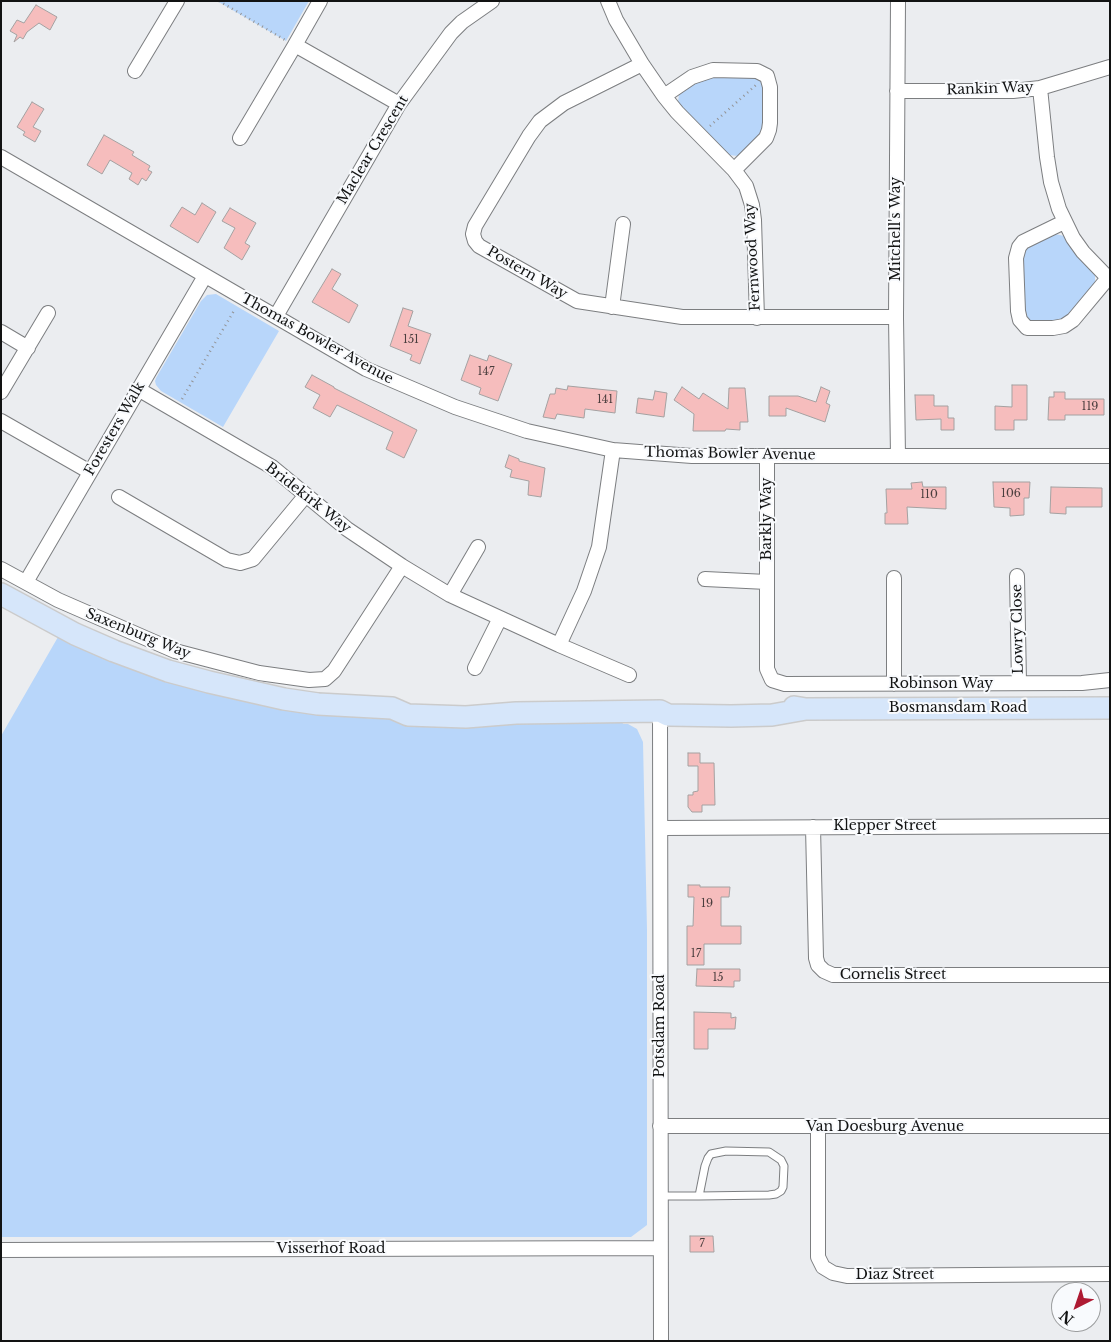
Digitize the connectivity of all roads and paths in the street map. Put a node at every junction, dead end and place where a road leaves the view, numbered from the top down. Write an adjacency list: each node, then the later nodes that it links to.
1 (177, 1): 10 (street)
2 (219, 1): 7 (path)
3 (320, 1): 7 (street)
4 (608, 1): 8 (street, Fernwood Way)
5 (898, 1): 13 (street, Mitchell's Way)
6 (486, 3): 15 (street, Maclear Crescent)
7 (295, 45): 15 (street); 17 (street)
8 (642, 64): 14 (street, Fernwood Way); 25 (street, Postern Way)
9 (1110, 67): 12 (street, Rankin Way)
10 (135, 71)
11 (767, 76): 14 (street); 16 (path); 19 (street)
12 (1040, 88): 13 (street, Rankin Way); 20 (street)
13 (897, 91): 28 (street, Mitchell's Way)
14 (664, 96): 16 (street, Fernwood Way)
15 (399, 104): 27 (street, Maclear Crescent)
16 (700, 135): 19 (street, Fernwood Way)
17 (240, 138)
18 (1, 157): 22 (street, Thomas Bowler Avenue)
19 (734, 170): 29 (street, Fernwood Way)
20 (1064, 222): 23 (street); 23 (street)
21 (622, 224): 25 (street)
22 (205, 276): 24 (street, Thomas Bowler Avenue); 32 (street, Foresters Walk)
23 (1109, 279)
24 (242, 296): 27 (street, Thomas Bowler Avenue); 34 (path)
25 (612, 307): 29 (street, Postern Way)
26 (48, 313): 31 (street)
27 (276, 316): 36 (street, Thomas Bowler Avenue)
28 (896, 317): 29 (street, Postern Way); 38 (street, Mitchell's Way)
29 (756, 318)
30 (1, 332): 31 (street)
31 (28, 348): 33 (street)
32 (138, 389): 34 (street, Bridekirk Way); 40 (street, Foresters Walk)
33 (1, 392)
34 (176, 411): 41 (street, Bridekirk Way)
35 (1, 421): 40 (street)
36 (613, 450): 37 (street, Thomas Bowler Avenue); 54 (street)
37 (767, 456): 38 (street, Thomas Bowler Avenue); 50 (street, Barkly Way)
38 (898, 456): 39 (street, Thomas Bowler Avenue)
39 (1110, 456)
40 (90, 472): 49 (street, Foresters Walk)
41 (306, 495): 42 (street); 44 (street, Bridekirk Way)
42 (118, 497)
43 (478, 548): 52 (street)
44 (402, 566): 49 (street, Saxenburg Way); 52 (street, Bridekirk Way)
45 (1, 568): 49 (street, Saxenburg Way)
46 (1017, 576): 59 (street, Lowry Close)
47 (894, 578): 60 (street)
48 (705, 580): 50 (street)
49 (26, 582)
50 (767, 582): 57 (street, Barkly Way)
51 (1, 594): 62 (main road, Bosmansdam Road)
52 (450, 595): 53 (street, Bridekirk Way)
53 (500, 618): 54 (street, Bridekirk Way); 55 (street)
54 (559, 645): 56 (street, Bridekirk Way)
55 (475, 668)
56 (629, 675)
57 (772, 680): 60 (street, Robinson Way)
58 (1110, 680): 59 (street, Robinson Way)
59 (1019, 683): 60 (street, Robinson Way)
60 (894, 684)
61 (1110, 708): 62 (main road, Bosmansdam Road)
62 (660, 711): 65 (street, Potsdam Road)
63 (813, 826): 64 (street, Klepper Street); 65 (street, Klepper Street); 66 (street, Cornelis Street)
64 (1110, 826)
65 (660, 828): 67 (street, Potsdam Road)
66 (1110, 975)
67 (660, 1126): 69 (street, Van Doesburg Avenue); 70 (street, Potsdam Road)
68 (1110, 1126): 69 (street, Van Doesburg Avenue)
69 (818, 1127): 74 (street, Diaz Street)
70 (660, 1196): 71 (lane); 72 (street, Potsdam Road)
71 (699, 1196): 71 (lane)
72 (660, 1248): 73 (street, Visserhof Road); 75 (street, Potsdam Road)
73 (1, 1250)
74 (1110, 1274)
75 (661, 1341)

